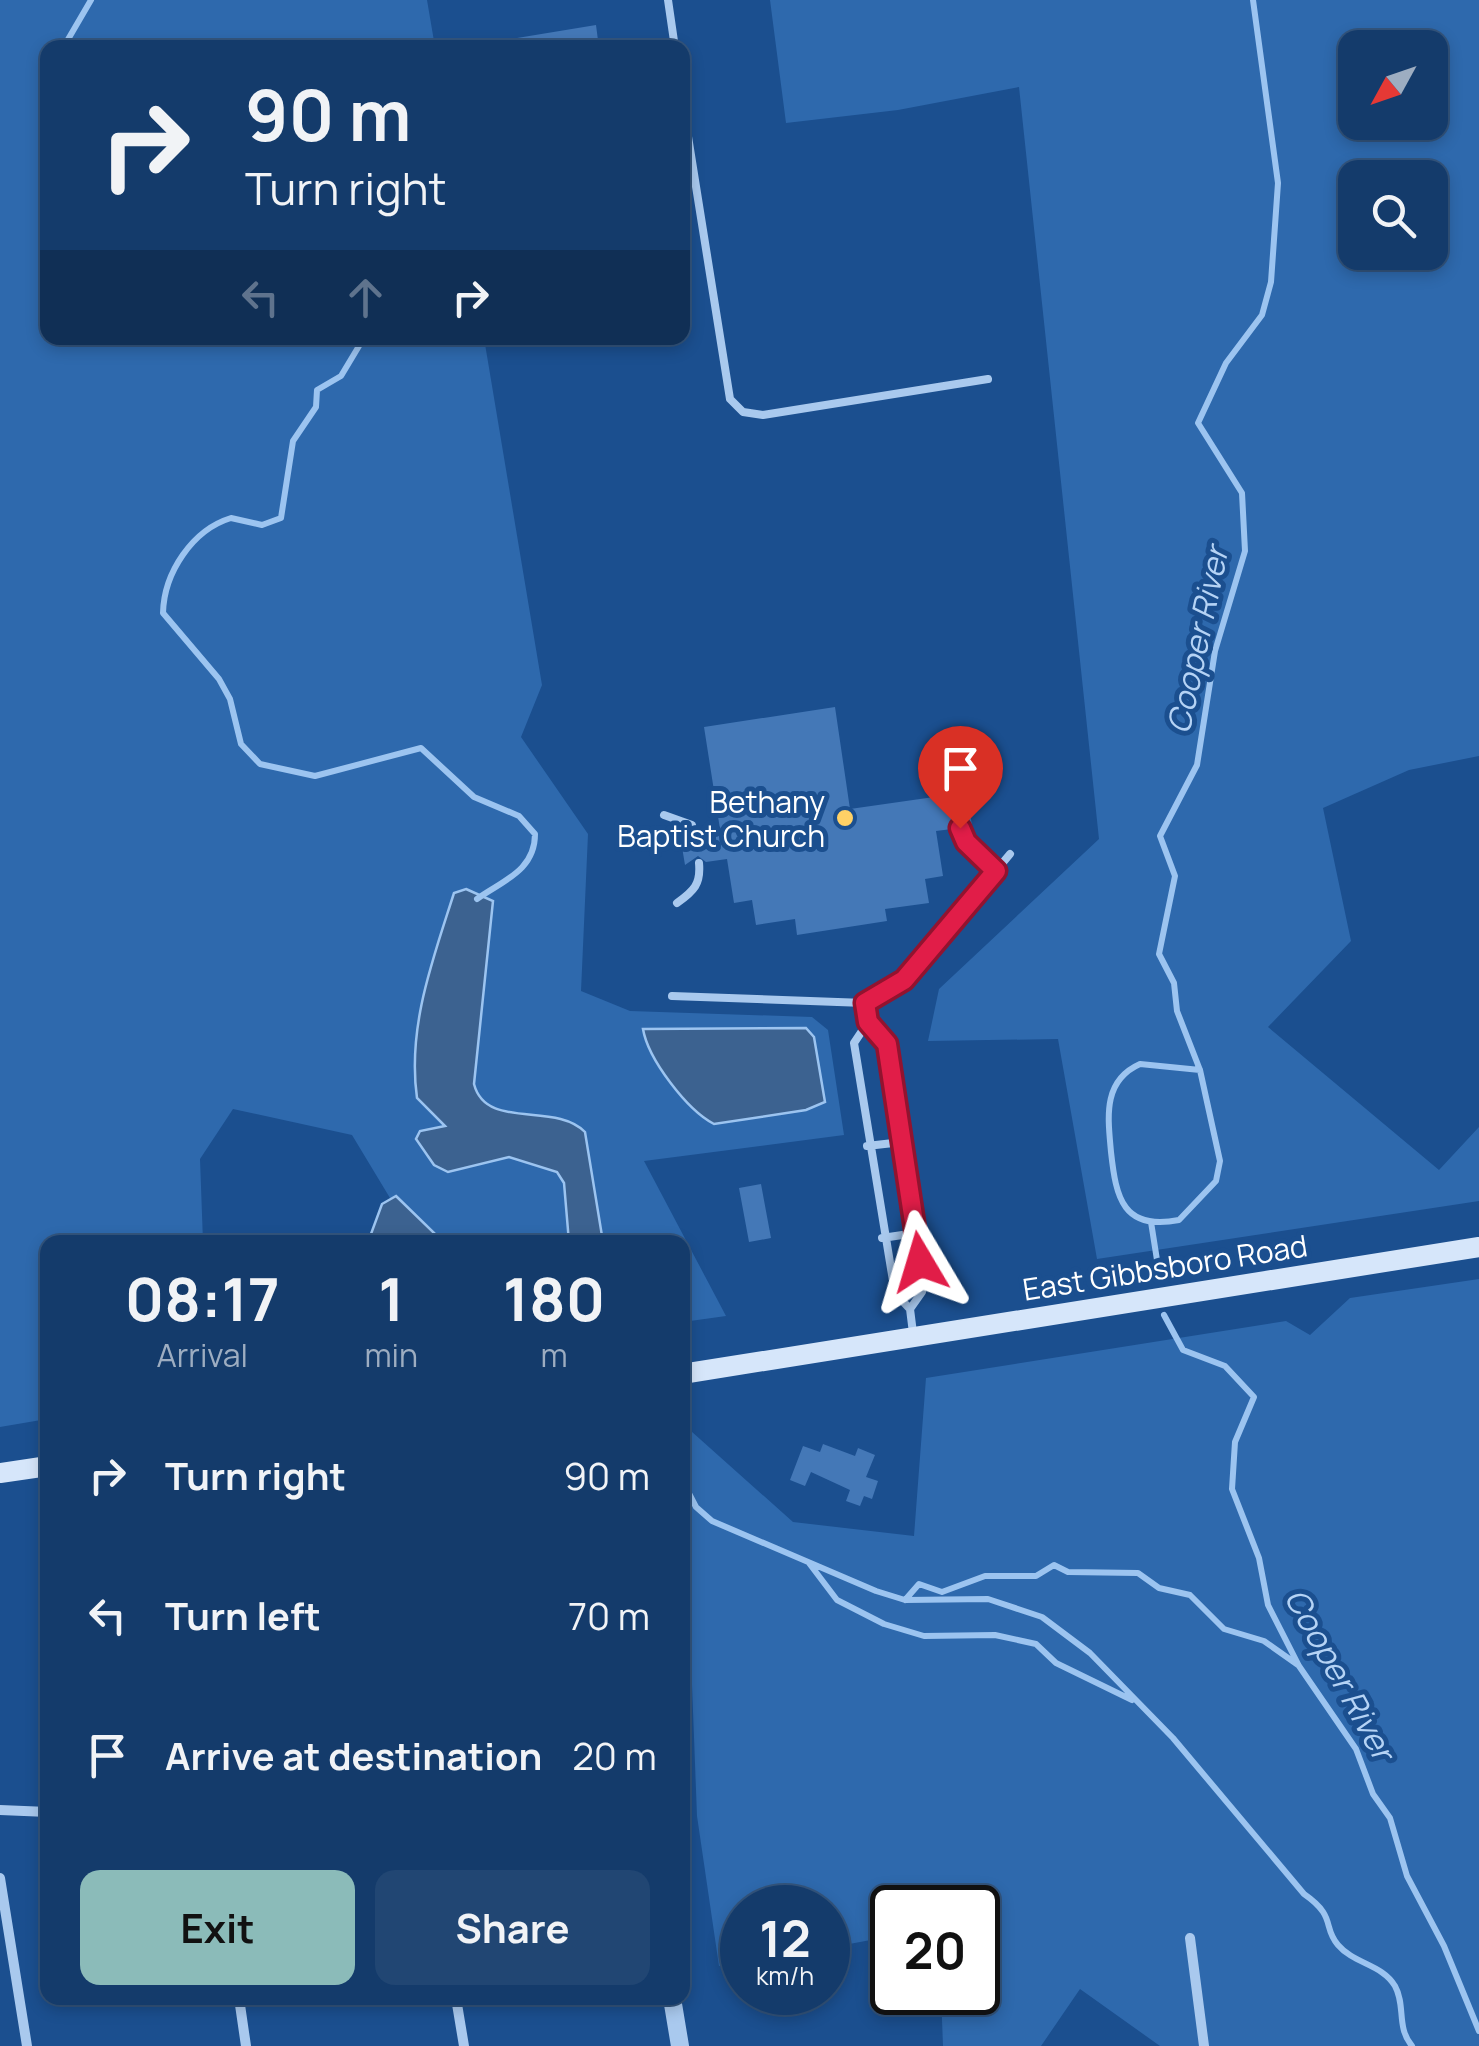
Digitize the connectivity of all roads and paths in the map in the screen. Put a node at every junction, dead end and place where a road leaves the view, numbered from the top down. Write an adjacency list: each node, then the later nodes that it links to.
1 (668, 0): 2 (lane)
2 (674, 40)
3 (690, 149): 4 (lane)
4 (988, 379)
5 (982, 774): 6 (lane)
6 (954, 794)
7 (664, 816): 9 (lane)
8 (960, 828): 12 (lane)
9 (693, 833)
10 (1010, 854): 12 (lane)
11 (699, 863): 13 (lane)
12 (996, 871): 15 (lane)
13 (678, 903)
14 (672, 996): 15 (lane)
15 (865, 1003): 16 (lane)
16 (868, 1022): 17 (lane); 18 (lane)
17 (902, 1142): 18 (lane); 19 (lane)
18 (867, 1146): 20 (lane)
19 (916, 1234): 20 (lane); 22 (lane)
20 (882, 1238): 22 (lane)
21 (1479, 1247): 23 (main road, East Gibbsboro Road)
22 (910, 1309): 23 (lane)
23 (914, 1338): 24 (main road, East Gibbsboro Road)
24 (690, 1373)
25 (40, 1467): 26 (main road)
26 (0, 1473)
27 (0, 1810): 28 (street)
28 (40, 1812)
29 (0, 1878): 34 (street)
30 (1190, 1938): 38 (street)
31 (240, 2005): 35 (street)
32 (457, 2005): 36 (street)
33 (673, 2005): 37 (street)
34 (27, 2046)
35 (246, 2046)
36 (464, 2046)
37 (680, 2046)
38 (1204, 2046)

